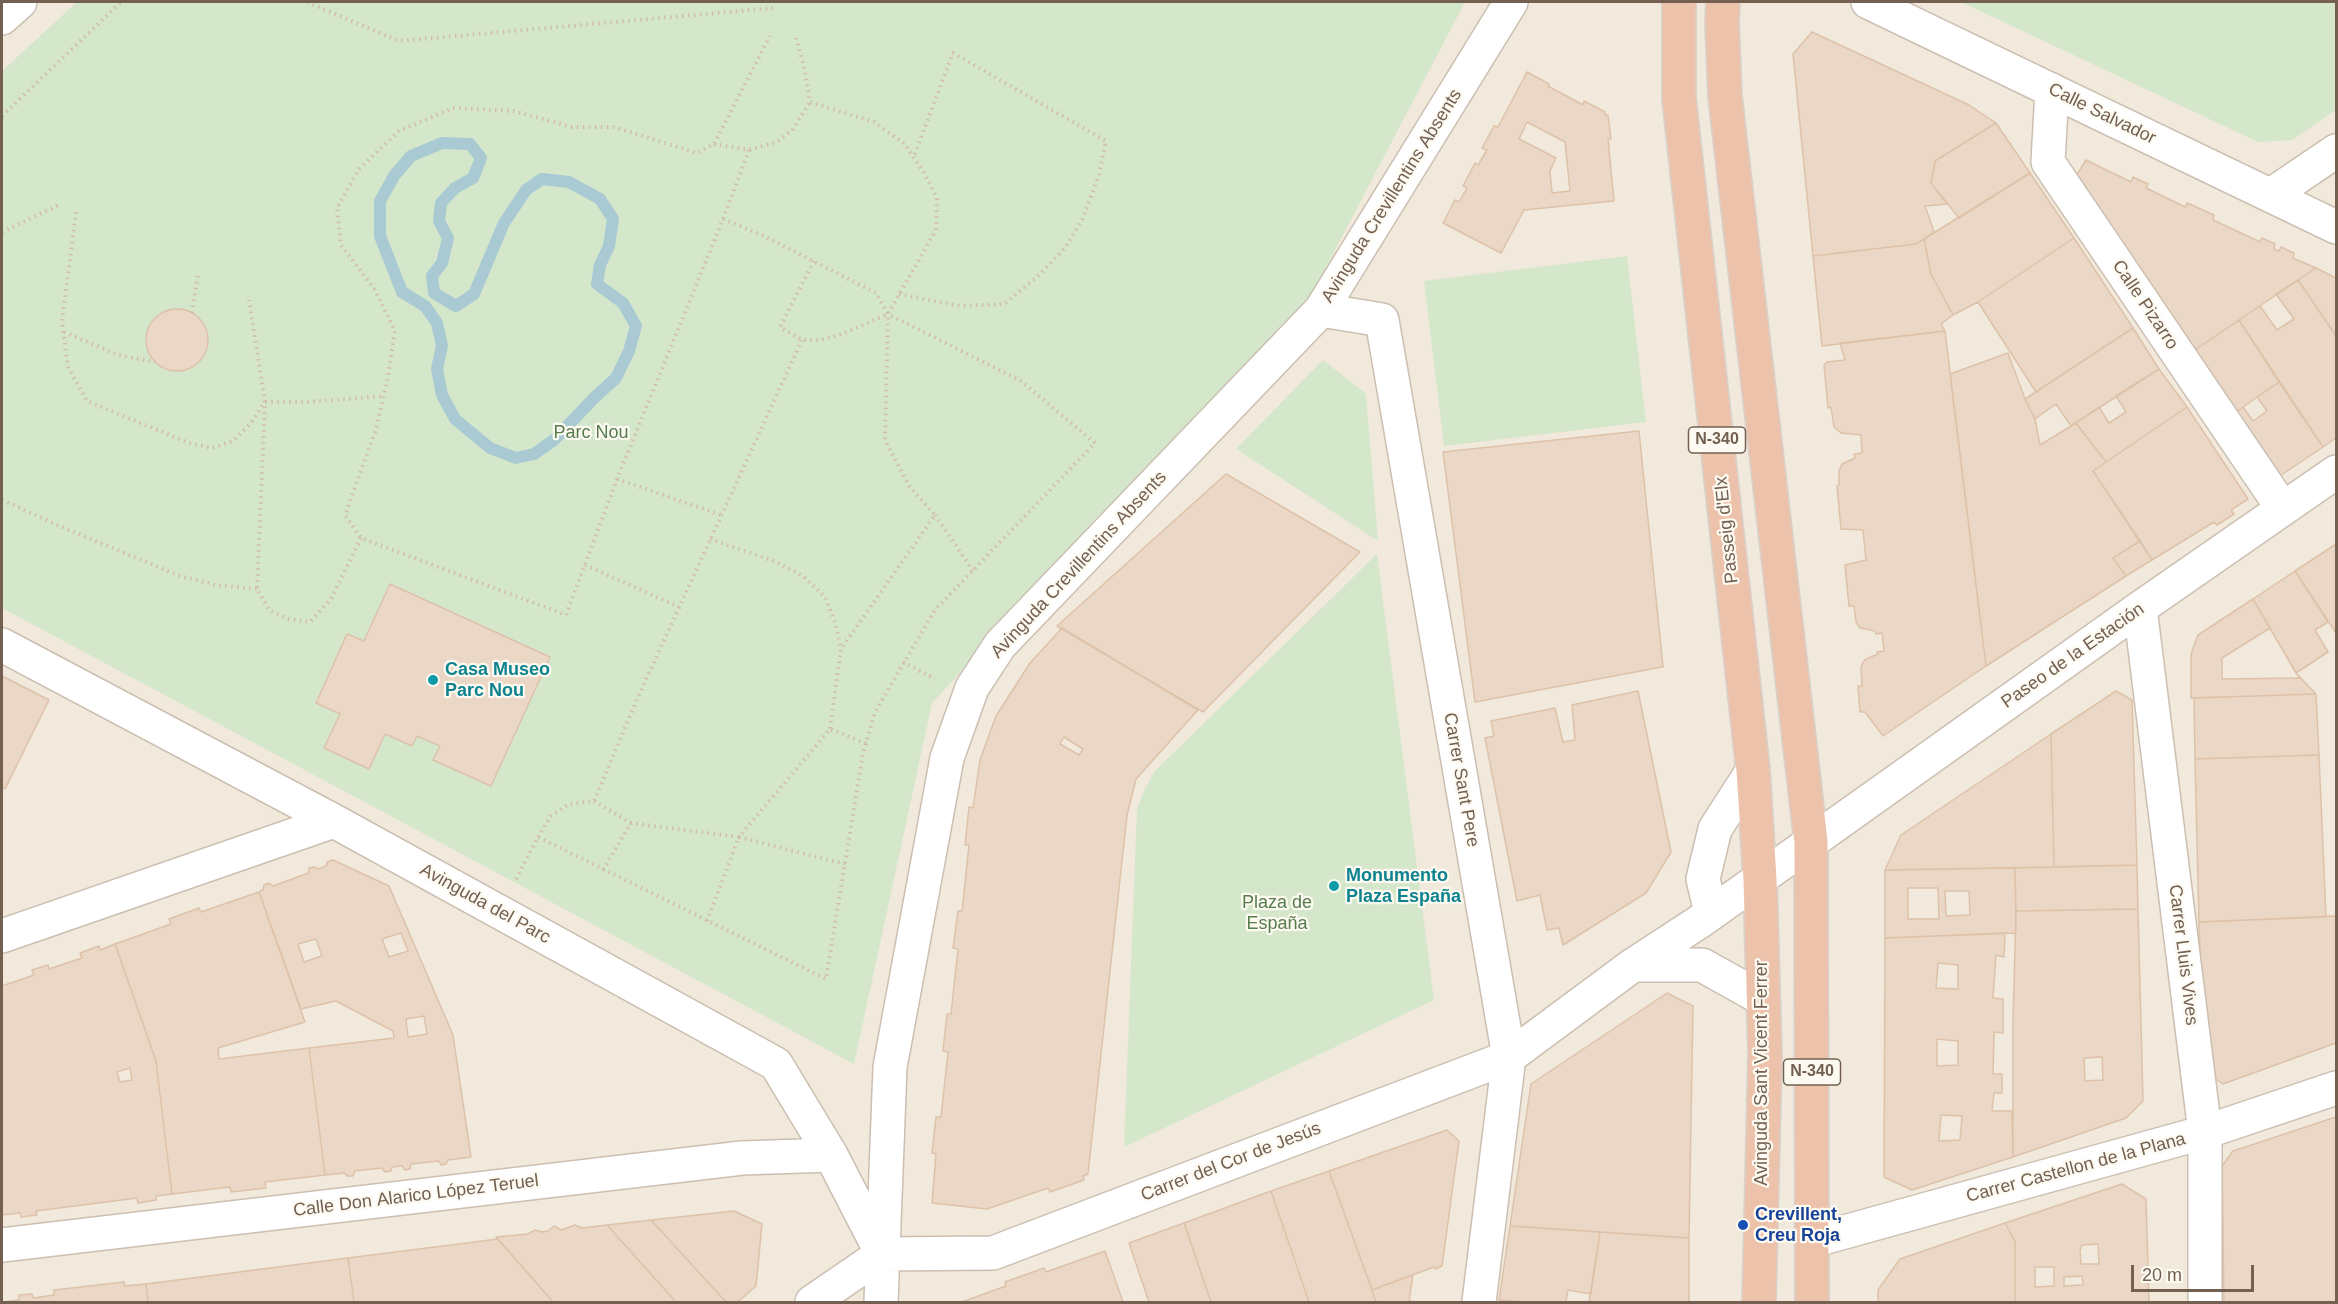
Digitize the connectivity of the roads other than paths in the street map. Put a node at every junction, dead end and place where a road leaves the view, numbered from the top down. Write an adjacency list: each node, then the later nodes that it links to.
1 (20, 2): 6 (street)
2 (1679, 2): 16 (highway, Passeig d'Elx / N-340)
3 (1723, 2): 18 (highway, N-340)
4 (1868, 2): 7 (street, Calle Salvador)
5 (1512, 5): 11 (street, Avinguda Crevillentins Absents)
6 (2, 18)
7 (2052, 90): 9 (street, Calle Salvador); 13 (street, Calle Pizarro)
8 (2337, 151): 9 (street)
9 (2271, 195): 10 (street, Calle Salvador)
10 (2337, 227)
11 (1321, 310): 24 (street, Carrer Sant Pere); 30 (street, Avinguda Crevillentins Absents)
12 (2337, 472): 13 (street, Paseo de la Estación)
13 (2283, 509): 14 (street, Paseo de la Estación)
14 (2140, 608): 18 (street, Paseo de la Estación); 26 (street, Carrer Lluis Vives)
15 (2, 645): 17 (street, Avinguda del Parc)
16 (1753, 770): 19 (highway, Passeig d'Elx / N-340); 20 (street)
17 (334, 821): 21 (street); 27 (street, Avinguda del Parc)
18 (1811, 842): 19 (street, Carrer del Cor de Jesús); 28 (highway, N-340)
19 (1760, 879): 20 (street, Carrer del Cor de Jesús); 23 (highway, Avinguda Sant Vicent Ferrer / N-340)
20 (1711, 913): 22 (street, Carrer del Cor de Jesús)
21 (2, 936)
22 (1633, 965): 23 (street); 24 (street, Carrer del Cor de Jesús)
23 (1763, 999): 34 (highway, Avinguda Sant Vicent Ferrer / N-340)
24 (1509, 1057): 30 (street, Carrer del Cor de Jesús); 33 (street, Carrer Sant Pere)
25 (2337, 1088): 26 (street, Carrer Castellon de la Plana)
26 (2205, 1132): 28 (street, Carrer Castellon de la Plana); 36 (street, Carrer Lluis Vives)
27 (831, 1155): 29 (street, Calle Don Alarico López Teruel); 30 (street, Avinguda del Parc)
28 (1812, 1241): 35 (highway, N-340)
29 (2, 1245)
30 (882, 1254): 31 (street); 32 (street, Avinguda Crevillentins Absents)
31 (812, 1302)
32 (881, 1302)
33 (1479, 1302)
34 (1760, 1302)
35 (1812, 1302)
36 (2205, 1302)

